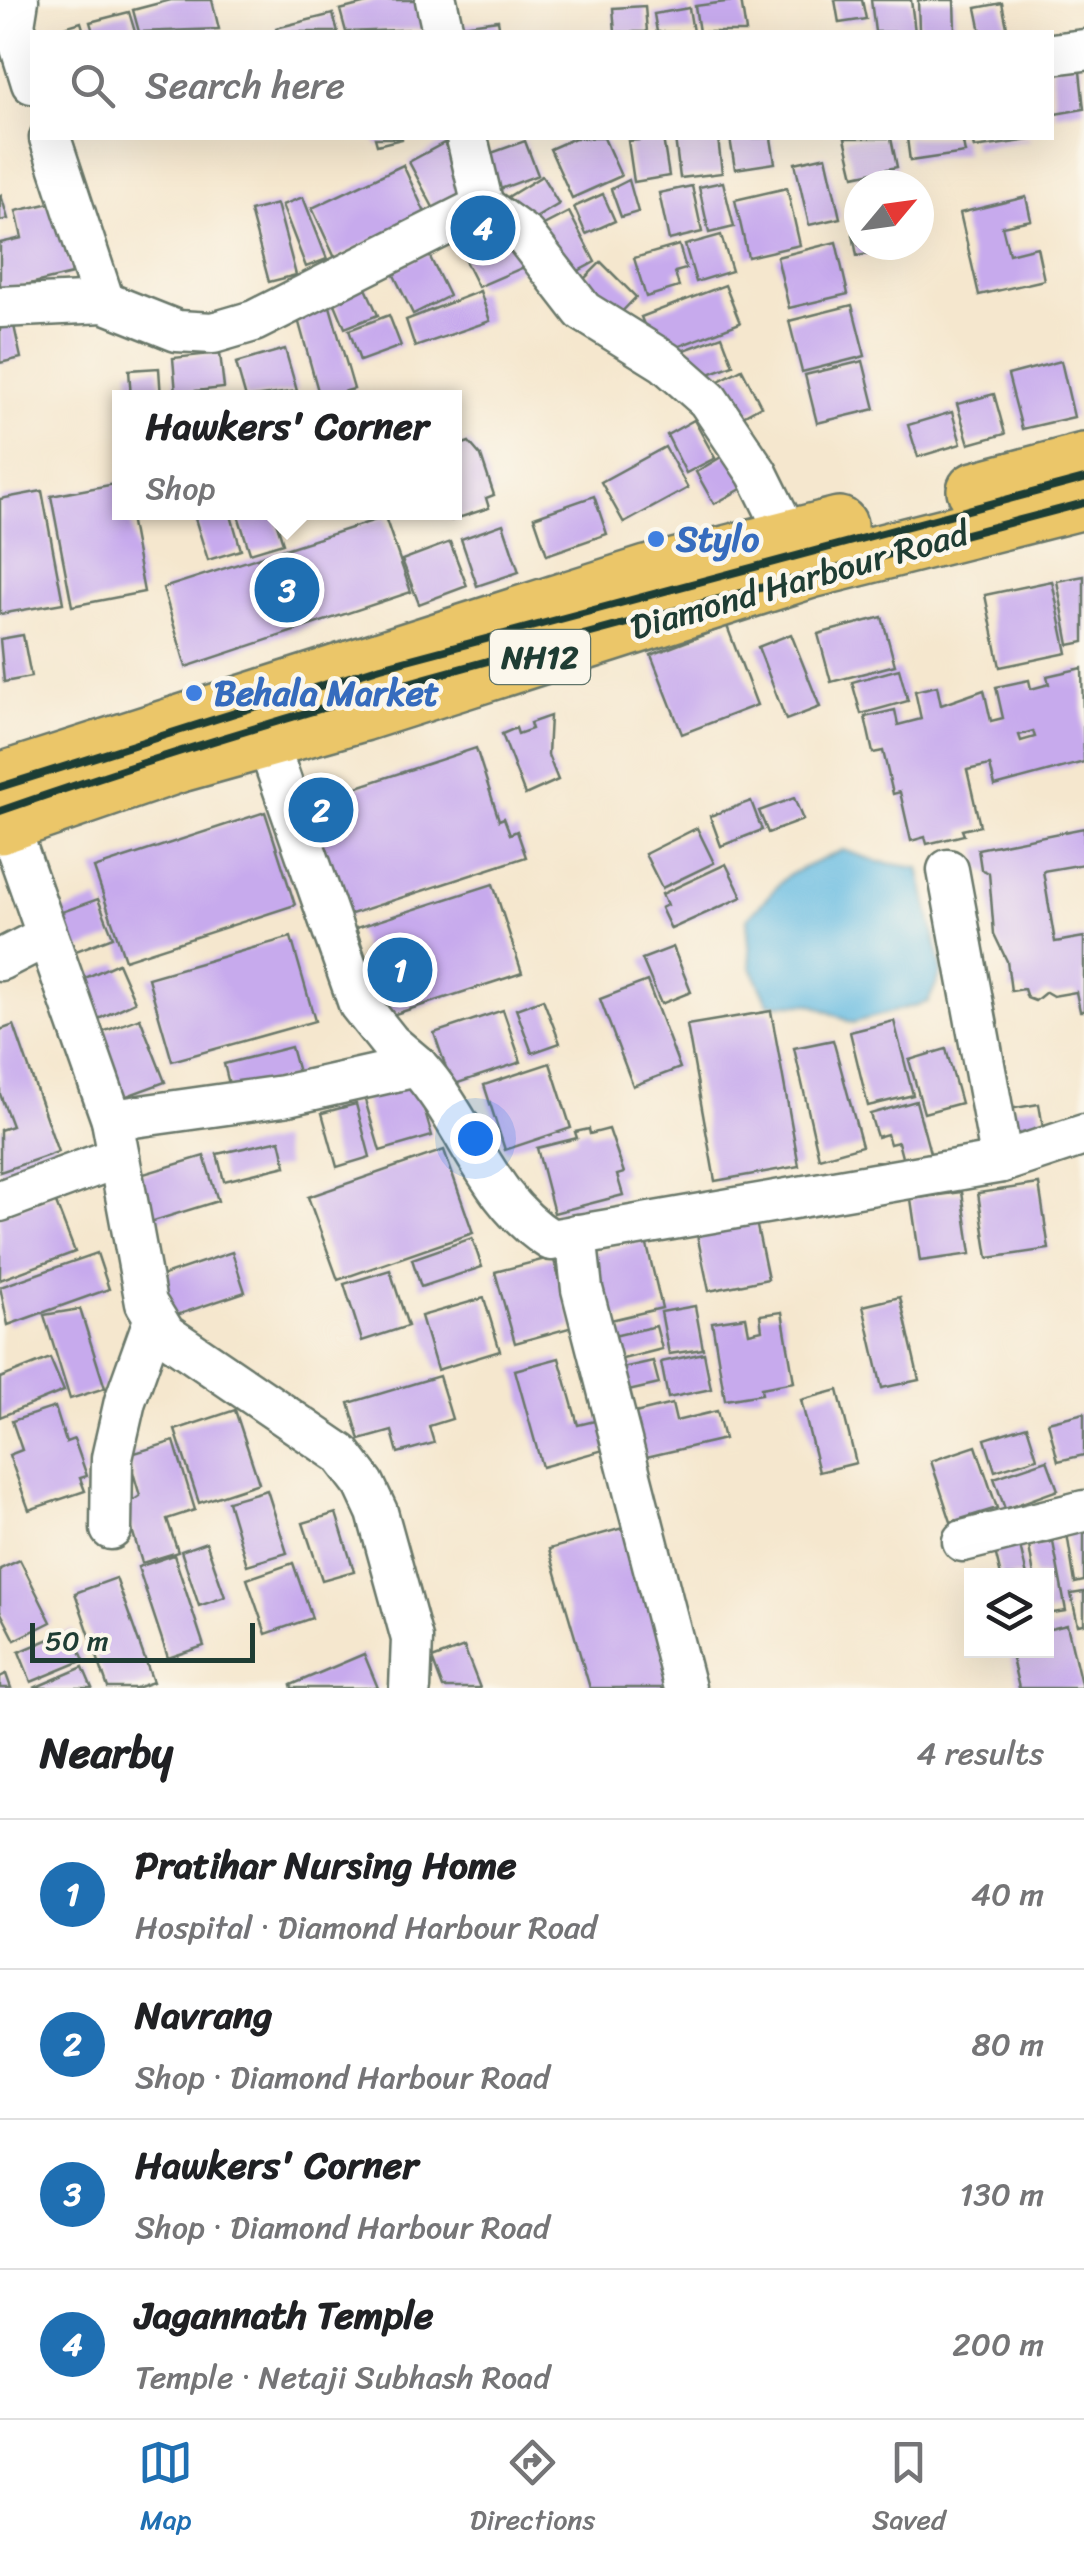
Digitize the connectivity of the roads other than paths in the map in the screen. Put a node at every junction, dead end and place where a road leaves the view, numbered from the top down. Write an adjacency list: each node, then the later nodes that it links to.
1 (18, 0): 6 (street)
2 (436, 0): 3 (street)
3 (443, 30)
4 (1084, 50): 5 (street)
5 (1054, 54)
6 (30, 76)
7 (51, 140): 10 (street)
8 (466, 140): 9 (street)
9 (483, 206): 10 (street); 14 (street)
10 (104, 302): 11 (street)
11 (0, 308)
12 (1084, 462): 14 (highway, Diamond Harbour Road / NH12)
13 (1084, 502): 15 (highway, Diamond Harbour Road / NH12)
14 (789, 538): 15 (highway, Diamond Harbour Road / NH12)
15 (259, 719): 16 (highway, Diamond Harbour Road / NH12); 20 (street)
16 (3, 810): 18 (street)
17 (948, 870): 23 (street)
18 (48, 936): 19 (street); 22 (street)
19 (0, 960)
20 (417, 1066): 22 (street); 25 (street)
21 (1084, 1135): 23 (street)
22 (115, 1138): 24 (street); 26 (street)
23 (1002, 1162): 25 (street)
24 (0, 1201)
25 (576, 1235): 31 (street)
26 (154, 1320): 28 (street); 30 (street)
27 (1084, 1512): 29 (street)
28 (111, 1529)
29 (963, 1541)
30 (410, 1688)
31 (685, 1688)

